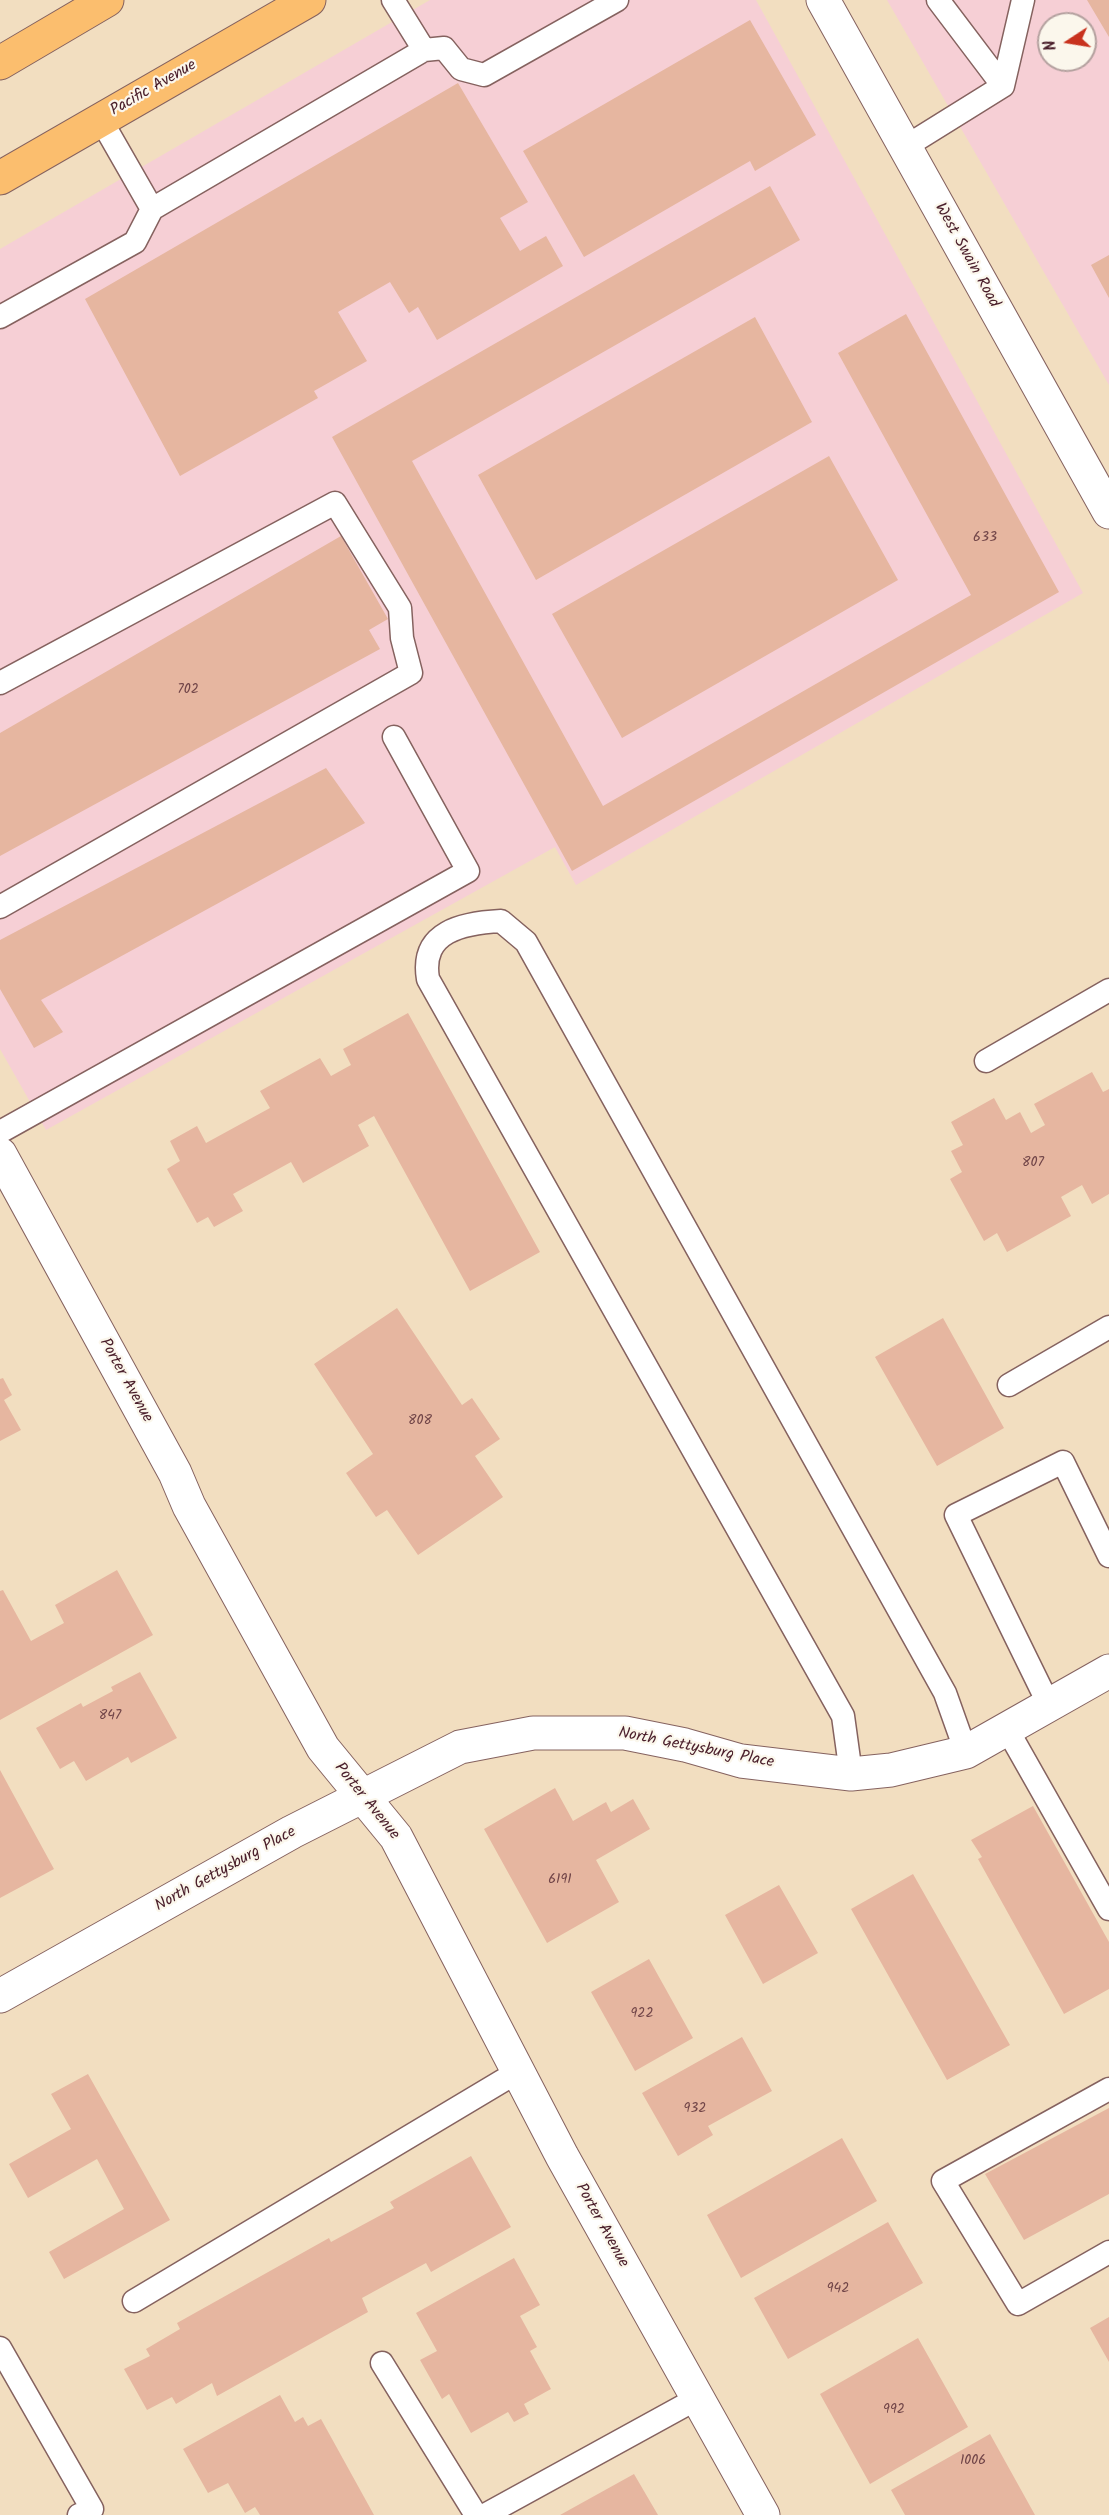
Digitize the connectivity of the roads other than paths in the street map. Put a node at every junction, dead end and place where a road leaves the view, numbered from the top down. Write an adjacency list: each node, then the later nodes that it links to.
1 (108, 0): 9 (main road)
2 (309, 0): 11 (main road, Pacific Avenue)
3 (393, 0): 8 (lane)
4 (617, 0): 8 (lane)
5 (824, 0): 12 (street, West Swain Road)
6 (938, 0): 10 (lane)
7 (1023, 0): 10 (lane)
8 (424, 50): 14 (lane)
9 (0, 63)
10 (1003, 86): 12 (lane)
11 (101, 120): 13 (main road, Pacific Avenue); 14 (lane)
12 (905, 147): 16 (street, West Swain Road)
13 (0, 178)
14 (152, 209): 15 (lane)
15 (0, 317)
16 (1109, 512)
17 (0, 683): 19 (lane)
18 (394, 737): 22 (lane)
19 (0, 907)
20 (1109, 990): 21 (lane)
21 (986, 1061)
22 (0, 1132)
23 (0, 1154): 32 (street, Porter Avenue)
24 (1109, 1327): 25 (lane)
25 (1009, 1385)
26 (1109, 1556): 28 (lane)
27 (1109, 1671): 28 (street, North Gettysburg Place)
28 (1049, 1705): 29 (street, North Gettysburg Place)
29 (1007, 1729): 30 (street, North Gettysburg Place); 33 (lane)
30 (966, 1752): 31 (street, North Gettysburg Place); 31 (lane)
31 (852, 1774): 32 (street, North Gettysburg Place)
32 (361, 1796): 34 (street, North Gettysburg Place); 35 (street, Porter Avenue)
33 (1109, 1909)
34 (0, 1996)
35 (519, 2071): 38 (lane); 41 (street, Porter Avenue)
36 (1109, 2089): 37 (lane)
37 (1109, 2252)
38 (134, 2301)
39 (0, 2348): 42 (lane)
40 (382, 2362): 43 (lane)
41 (698, 2398): 44 (lane); 45 (street, Porter Avenue)
42 (79, 2515)
43 (476, 2515)
44 (484, 2515)
45 (763, 2515)

